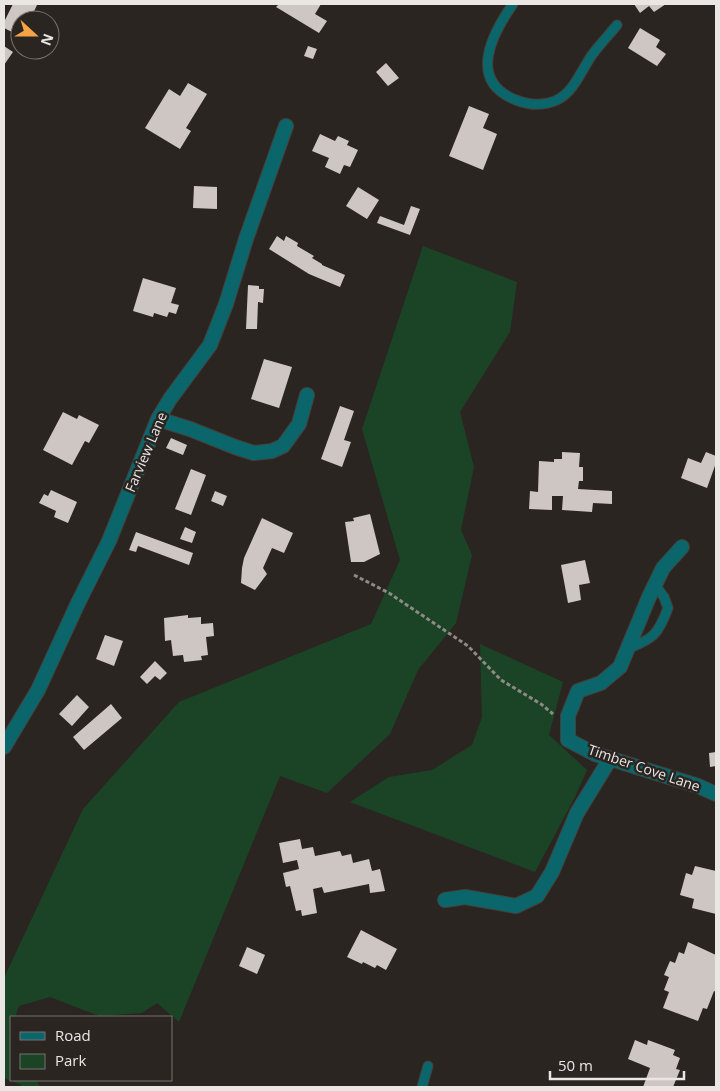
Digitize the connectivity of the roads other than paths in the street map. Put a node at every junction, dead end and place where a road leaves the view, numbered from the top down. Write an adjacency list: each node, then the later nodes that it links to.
1 (513, 4): 2 (lane)
2 (617, 25)
3 (286, 126): 5 (street, Farview Lane)
4 (307, 395): 5 (street)
5 (158, 419): 9 (street, Farview Lane)
6 (682, 547): 7 (street)
7 (655, 585): 8 (street); 8 (lane)
8 (627, 649): 10 (street, Timber Cove Lane)
9 (4, 747)
10 (610, 759): 11 (street, Timber Cove Lane); 12 (street)
11 (716, 794)
12 (444, 900)
13 (428, 1066): 14 (lane)
14 (422, 1087)

